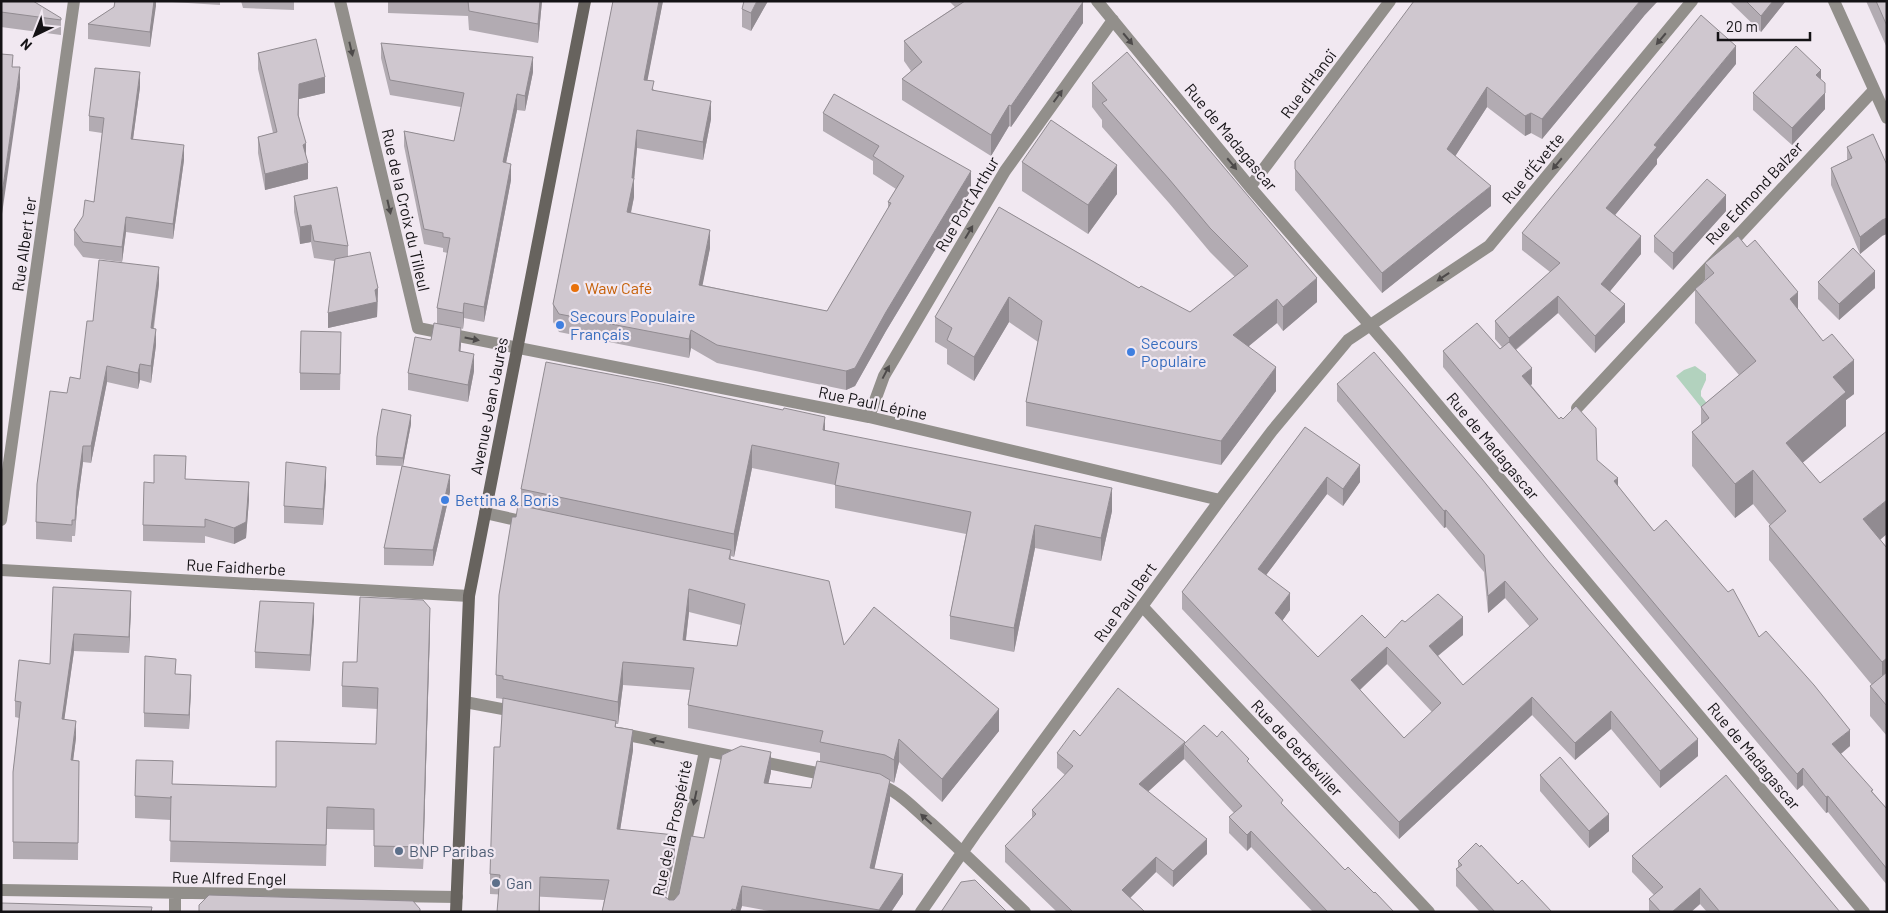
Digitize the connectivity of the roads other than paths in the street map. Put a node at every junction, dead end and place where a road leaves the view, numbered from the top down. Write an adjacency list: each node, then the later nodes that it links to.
1 (74, 1): 18 (street, Rue Albert 1er)
2 (340, 1): 13 (street, Rue de la Croix du Tilleul, one-way to 13)
3 (585, 1): 13 (main road, Avenue Jean Jaurès)
4 (1097, 1): 8 (street, Rue de Madagascar)
5 (1390, 1): 11 (street, Rue d'Hanoï)
6 (1692, 1): 12 (street, Rue d'Évette, one-way to 12)
7 (1834, 1): 9 (street)
8 (1113, 20): 11 (street, Rue de Madagascar, one-way to 11); 15 (street, Rue Port Arthur, one-way to 8)
9 (1874, 90): 10 (street); 14 (street, Rue Edmond Balzer)
10 (1887, 118)
11 (1250, 187): 12 (street, Rue de Madagascar)
12 (1371, 326): 16 (street, Rue Paul Bert); 39 (street, Rue de Madagascar)
13 (517, 348): 15 (street, Rue Paul Lépine); 17 (main road, Avenue Jean Jaurès)
14 (1576, 408)
15 (869, 417): 16 (street, Rue Paul Lépine)
16 (1220, 500): 22 (street, Rue Paul Bert)
17 (485, 513): 19 (street); 21 (main road, Avenue Jean Jaurès)
18 (1, 520)
19 (534, 523)
20 (1, 570): 21 (street, Rue Faidherbe)
21 (469, 596): 23 (main road, Avenue Jean Jaurès)
22 (1142, 606): 29 (street, Rue Paul Bert); 38 (street, Rue de Gerbéviller)
23 (465, 702): 24 (street); 32 (main road, Avenue Jean Jaurès)
24 (531, 715)
25 (609, 731): 26 (street, one-way to 25)
26 (705, 750): 27 (street); 35 (street, Rue de la Prospérité, one-way to 35)
27 (845, 778)
28 (864, 782): 29 (street, one-way to 28)
29 (962, 852): 36 (street, Rue Paul Bert); 37 (street)
30 (1, 890): 31 (street, Rue Alfred Engel)
31 (175, 893): 32 (street, Rue Alfred Engel); 33 (street)
32 (457, 897): 34 (main road, Avenue Jean Jaurès)
33 (174, 912)
34 (456, 912)
35 (671, 912)
36 (921, 912)
37 (1025, 912)
38 (1429, 912)
39 (1864, 912)

